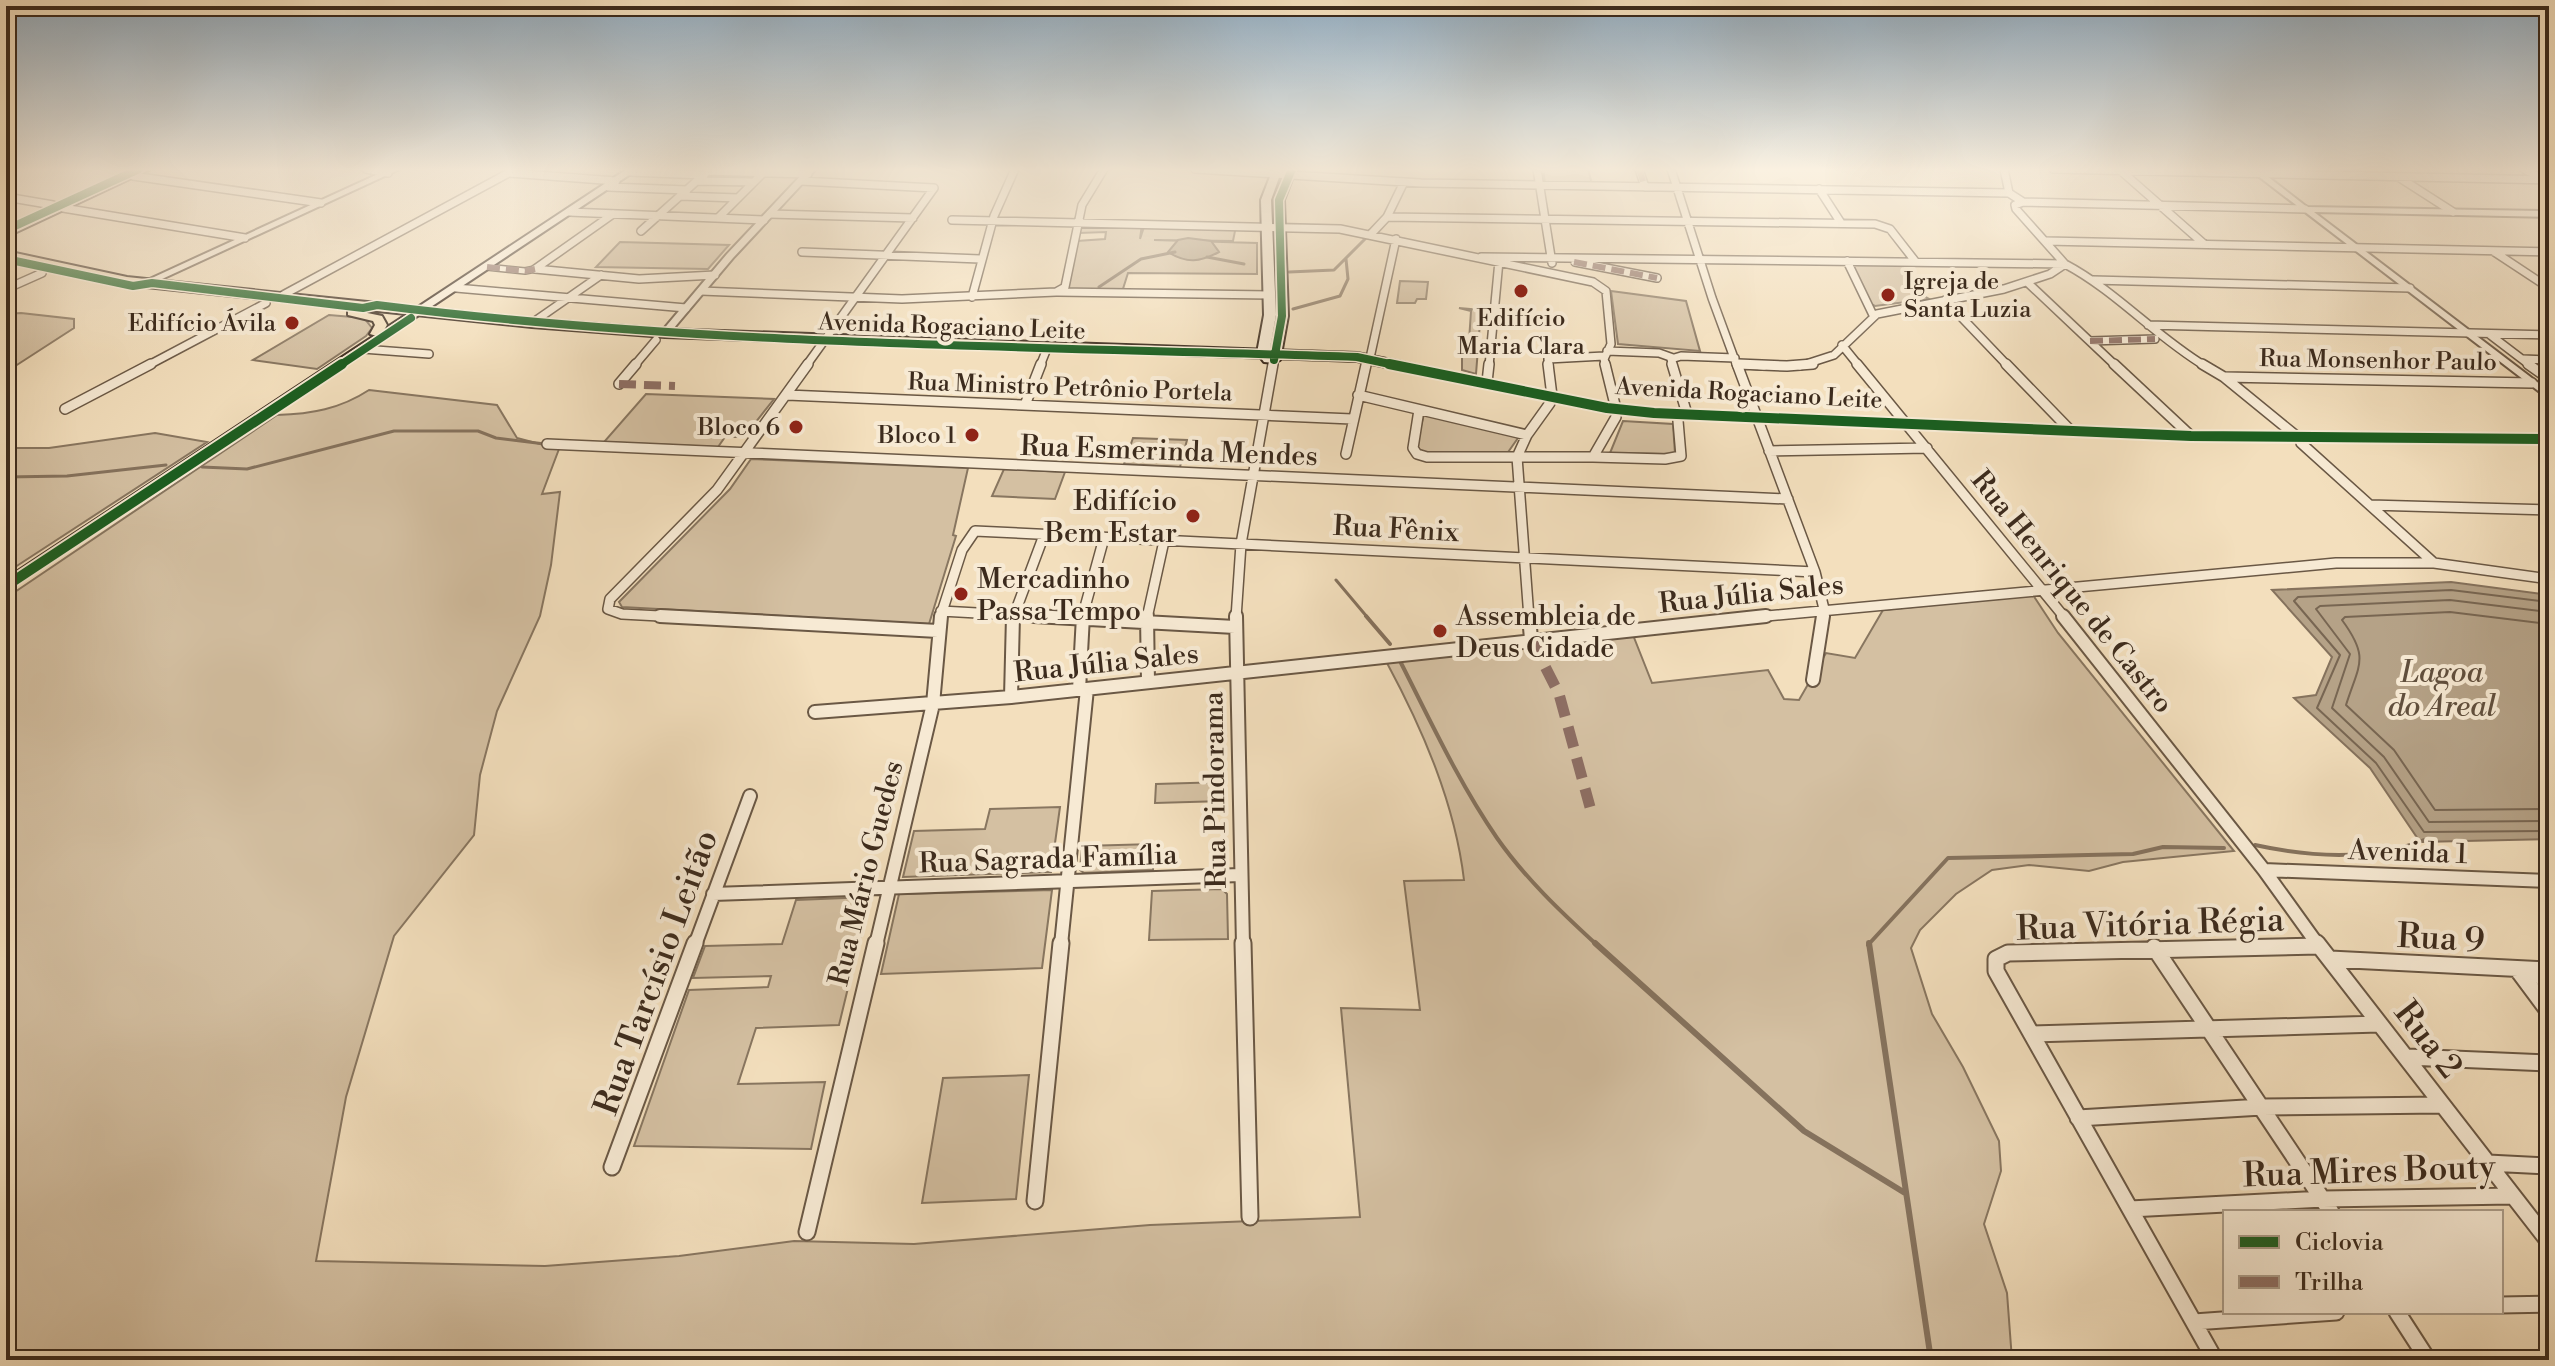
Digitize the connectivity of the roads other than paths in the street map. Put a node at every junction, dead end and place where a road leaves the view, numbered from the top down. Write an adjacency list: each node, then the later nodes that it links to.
1 (214, 233): 20 (street)
2 (256, 233): 20 (street)
3 (398, 233): 62 (street)
4 (538, 233): 43 (main road)
5 (587, 233): 45 (street)
6 (753, 233): 49 (street)
7 (902, 233): 30 (street)
8 (987, 233): 34 (street)
9 (1075, 233): 61 (street)
10 (1267, 233): 44 (main road)
11 (1277, 233): 44 (main road)
12 (1356, 233): 19 (street)
13 (1547, 233): 31 (street)
14 (1691, 233): 35 (street)
15 (1893, 233): 38 (street)
16 (2038, 233): 22 (street)
17 (2191, 233): 23 (street)
18 (2336, 233): 24 (street)
19 (1371, 234): 21 (street)
20 (245, 238): 54 (street)
21 (1396, 239): 32 (street); 93 (street)
22 (2046, 241): 23 (street); 42 (street)
23 (2204, 244): 24 (street)
24 (2355, 247): 25 (street); 56 (street)
25 (2493, 251): 27 (street); 57 (street)
26 (802, 252): 30 (street)
27 (2534, 252): 28 (street); 39 (street)
28 (2549, 252)
29 (6, 254): 54 (main road, Avenida Rogaciano Leite)
30 (885, 256): 34 (street); 64 (street)
31 (1551, 256): 32 (street); 33 (street); 46 (street)
32 (1481, 257): 36 (street)
33 (1627, 258): 35 (street); 50 (street)
34 (980, 259): 65 (street)
35 (1700, 259): 37 (street); 94 (street)
36 (1499, 261): 46 (street); 97 (street)
37 (1847, 261): 38 (street); 73 (street)
38 (1915, 261): 42 (street)
39 (2549, 261)
40 (1574, 262): 50 (street)
41 (6, 264): 47 (main road, Avenida Rogaciano Leite)
42 (2065, 264): 52 (street); 53 (street)
43 (487, 267): 45 (street); 55 (main road)
44 (1274, 267): 63 (main road); 89 (main road)
45 (535, 269): 48 (street)
46 (1554, 272): 88 (street)
47 (42, 273): 58 (street); 67 (main road, Avenida Rogaciano Leite)
48 (601, 275): 49 (street); 66 (street)
49 (715, 275): 60 (street)
50 (1634, 275): 51 (street)
51 (1657, 278)
52 (2093, 280): 56 (street); 75 (street)
53 (2027, 282): 68 (street); 83 (street)
54 (146, 283): 59 (main road, Avenida Rogaciano Leite)
55 (456, 288): 66 (street); 72 (main road)
56 (2410, 288): 76 (street)
57 (2549, 288)
58 (6, 289)
59 (228, 290): 62 (main road, Avenida Rogaciano Leite); 67 (main road)
60 (701, 291): 64 (street); 70 (street)
61 (1060, 291): 63 (street); 65 (street)
62 (283, 295): 72 (main road, Avenida Rogaciano Leite)
63 (1269, 295): 89 (main road)
64 (857, 297): 65 (street); 82 (street)
65 (972, 297)
66 (568, 298): 70 (street); 74 (street)
67 (214, 299): 69 (main road, Avenida Rogaciano Leite)
68 (1945, 300): 73 (street); 113 (street)
69 (266, 303): 71 (main road, Avenida Rogaciano Leite); 105 (street)
70 (686, 308): 80 (street)
71 (345, 311): 72 (main road, Avenida Rogaciano Leite); 77 (main road)
72 (412, 314): 74 (main road, Avenida Rogaciano Leite); 77 (main road); 80 (main road, Avenida Rogaciano Leite); 85 (main road)
73 (1873, 315): 84 (street)
74 (532, 323): 80 (main road, Avenida Rogaciano Leite)
75 (2147, 325): 76 (street); 95 (street)
76 (2466, 333): 78 (street); 98 (street)
77 (376, 334): 122 (main road)
78 (2489, 334): 79 (street); 91 (street)
79 (2549, 335)
80 (660, 336): 82 (main road, Avenida Rogaciano Leite); 99 (street)
81 (2155, 339): 83 (street)
82 (826, 340): 86 (main road, Avenida Rogaciano Leite); 89 (main road, Avenida Rogaciano Leite); 100 (street)
83 (2090, 341): 115 (street)
84 (1842, 345): 94 (street); 112 (street, Rua Henrique de Castro)
85 (363, 349): 87 (street); 122 (main road)
86 (1046, 351): 89 (main road, Avenida Rogaciano Leite); 104 (street)
87 (429, 354)
88 (1606, 354): 90 (street); 103 (street); 107 (street)
89 (1271, 358): 93 (main road, Avenida Rogaciano Leite); 108 (street, Rua Pindorama)
90 (1673, 358): 94 (street); 109 (street)
91 (2523, 359): 92 (street); 96 (street)
92 (2549, 360)
93 (1368, 361): 97 (main road, Avenida Rogaciano Leite); 101 (street); 103 (main road, Avenida Rogaciano Leite)
94 (1736, 361): 111 (street)
95 (2224, 377): 98 (street, Rua Monsenhor Paulo); 116 (street)
96 (2549, 379)
97 (1487, 382): 103 (main road, Avenida Rogaciano Leite)
98 (2532, 383): 102 (street)
99 (619, 384)
100 (787, 395): 104 (street, Rua Ministro Petrônio Portela); 123 (street)
101 (1358, 395): 106 (street); 110 (street)
102 (2549, 396)
103 (1551, 400): 107 (main road, Avenida Rogaciano Leite); 114 (street)
104 (1025, 405): 108 (street, Rua Ministro Petrônio Portela)
105 (65, 409)
106 (1419, 410): 114 (street); 125 (street)
107 (1616, 413): 109 (main road, Avenida Rogaciano Leite); 126 (street)
108 (1264, 415): 110 (street, Rua Ministro Petrônio Portela); 127 (street, Rua Pindorama)
109 (1682, 418): 111 (main road, Avenida Rogaciano Leite); 126 (street)
110 (1352, 419): 124 (street)
111 (1758, 419): 112 (main road, Avenida Rogaciano Leite); 121 (street)
112 (1911, 428): 113 (main road, Avenida Rogaciano Leite); 116 (main road, Avenida Rogaciano Leite); 120 (street, Rua Henrique de Castro)
113 (2070, 430): 115 (main road, Avenida Rogaciano Leite)
114 (1527, 435): 125 (street)
115 (2191, 436): 116 (main road, Avenida Rogaciano Leite)
116 (2298, 439): 117 (main road, Avenida Rogaciano Leite); 119 (main road, Avenida Rogaciano Leite); 130 (street)
117 (2549, 439)
118 (547, 444): 123 (street, Rua Esmerinda Mendes)
119 (2549, 445)
120 (1927, 448): 121 (street); 142 (street, Rua Henrique de Castro)
121 (1769, 451): 129 (street)
122 (204, 453): 141 (main road)
123 (745, 453): 127 (street, Rua Esmerinda Mendes); 149 (street)
124 (1346, 454)
125 (1517, 457): 126 (street); 128 (street)
126 (1593, 457)
127 (1252, 475): 128 (street, Rua Esmerinda Mendes); 136 (street, Rua Pindorama)
128 (1517, 487): 129 (street, Rua Esmerinda Mendes); 137 (street)
129 (1788, 499): 139 (street)
130 (2370, 505): 131 (street); 138 (street)
131 (2549, 510)
132 (975, 531): 133 (street, Rua Fênix); 144 (street, Rua Mário Guedes)
133 (1044, 535): 134 (street, Rua Fênix); 145 (street)
134 (1104, 538): 135 (street, Rua Fênix); 146 (street)
135 (1164, 541): 136 (street, Rua Fênix); 147 (street)
136 (1241, 544): 137 (street, Rua Fênix); 148 (street, Rua Pindorama)
137 (1523, 558): 139 (street, Rua Fênix); 150 (street)
138 (2434, 563): 140 (street, Rua Júlia Sales); 142 (street, Rua Júlia Sales)
139 (1815, 572): 143 (street)
140 (2549, 579)
141 (6, 586)
142 (2042, 589): 143 (street, Rua Júlia Sales); 159 (street, Rua Henrique de Castro)
143 (1824, 609): 150 (street, Rua Júlia Sales); 152 (street)
144 (941, 611): 145 (street); 149 (street, Rua Mário Guedes)
145 (1013, 615): 146 (street); 155 (street)
146 (1082, 618): 147 (street); 154 (street)
147 (1146, 621): 148 (street); 153 (street)
148 (1235, 627): 151 (street, Rua Pindorama)
149 (938, 631): 156 (street, Rua Mário Guedes)
150 (1531, 639): 151 (street, Rua Júlia Sales)
151 (1235, 672): 153 (street, Rua Júlia Sales); 160 (street, Rua Pindorama)
152 (1813, 680)
153 (1148, 682): 154 (street, Rua Júlia Sales)
154 (1083, 689): 155 (street, Rua Júlia Sales); 162 (street)
155 (1011, 697): 156 (street, Rua Júlia Sales)
156 (933, 704): 157 (street, Rua Júlia Sales); 163 (street, Rua Mário Guedes)
157 (815, 712)
158 (750, 796): 164 (street, Rua Tarcísio Leitão)
159 (2264, 870): 161 (street, Avenida 1); 165 (street, Rua 2)
160 (1240, 875): 162 (street, Rua Sagrada Família); 187 (street, Rua Pindorama)
161 (2549, 881)
162 (1066, 882): 163 (street, Rua Sagrada Família); 184 (street)
163 (887, 888): 164 (street, Rua Sagrada Família); 188 (street, Rua Mário Guedes)
164 (713, 894): 182 (street, Rua Tarcísio Leitão)
165 (2319, 946): 166 (street, Rua Vitória Régia); 167 (street, Rua 2)
166 (2154, 947): 173 (street); 174 (street, Rua Vitória Régia)
167 (2330, 959): 168 (street, Rua 9); 172 (street, Rua 2)
168 (2517, 969): 169 (street, Rua 9); 171 (street)
169 (2543, 970): 170 (street)
170 (2549, 986)
171 (2549, 1012)
172 (2379, 1024): 173 (street); 175 (street, Rua 2)
173 (2207, 1028): 174 (street); 178 (street)
174 (2032, 1034): 179 (street)
175 (2407, 1057): 176 (street); 177 (street, Rua 2)
176 (2549, 1063)
177 (2442, 1105): 178 (street); 180 (street, Rua 2)
178 (2262, 1107): 179 (street); 185 (street)
179 (2078, 1118): 186 (street)
180 (2488, 1163): 181 (street); 183 (street, Rua 2)
181 (2549, 1166)
182 (612, 1167)
183 (2513, 1196): 185 (street, Rua Mires Bouty); 189 (street, Rua 2)
184 (1035, 1201)
185 (2327, 1205): 186 (street, Rua Mires Bouty)
186 (2130, 1209): 194 (street)
187 (1250, 1217)
188 (807, 1232)
189 (2549, 1242)
190 (2549, 1304): 191 (street)
191 (2503, 1305)
192 (2308, 1314): 194 (street)
193 (2398, 1314): 196 (street)
194 (2194, 1322): 195 (street)
195 (2215, 1360)
196 (2428, 1360)

